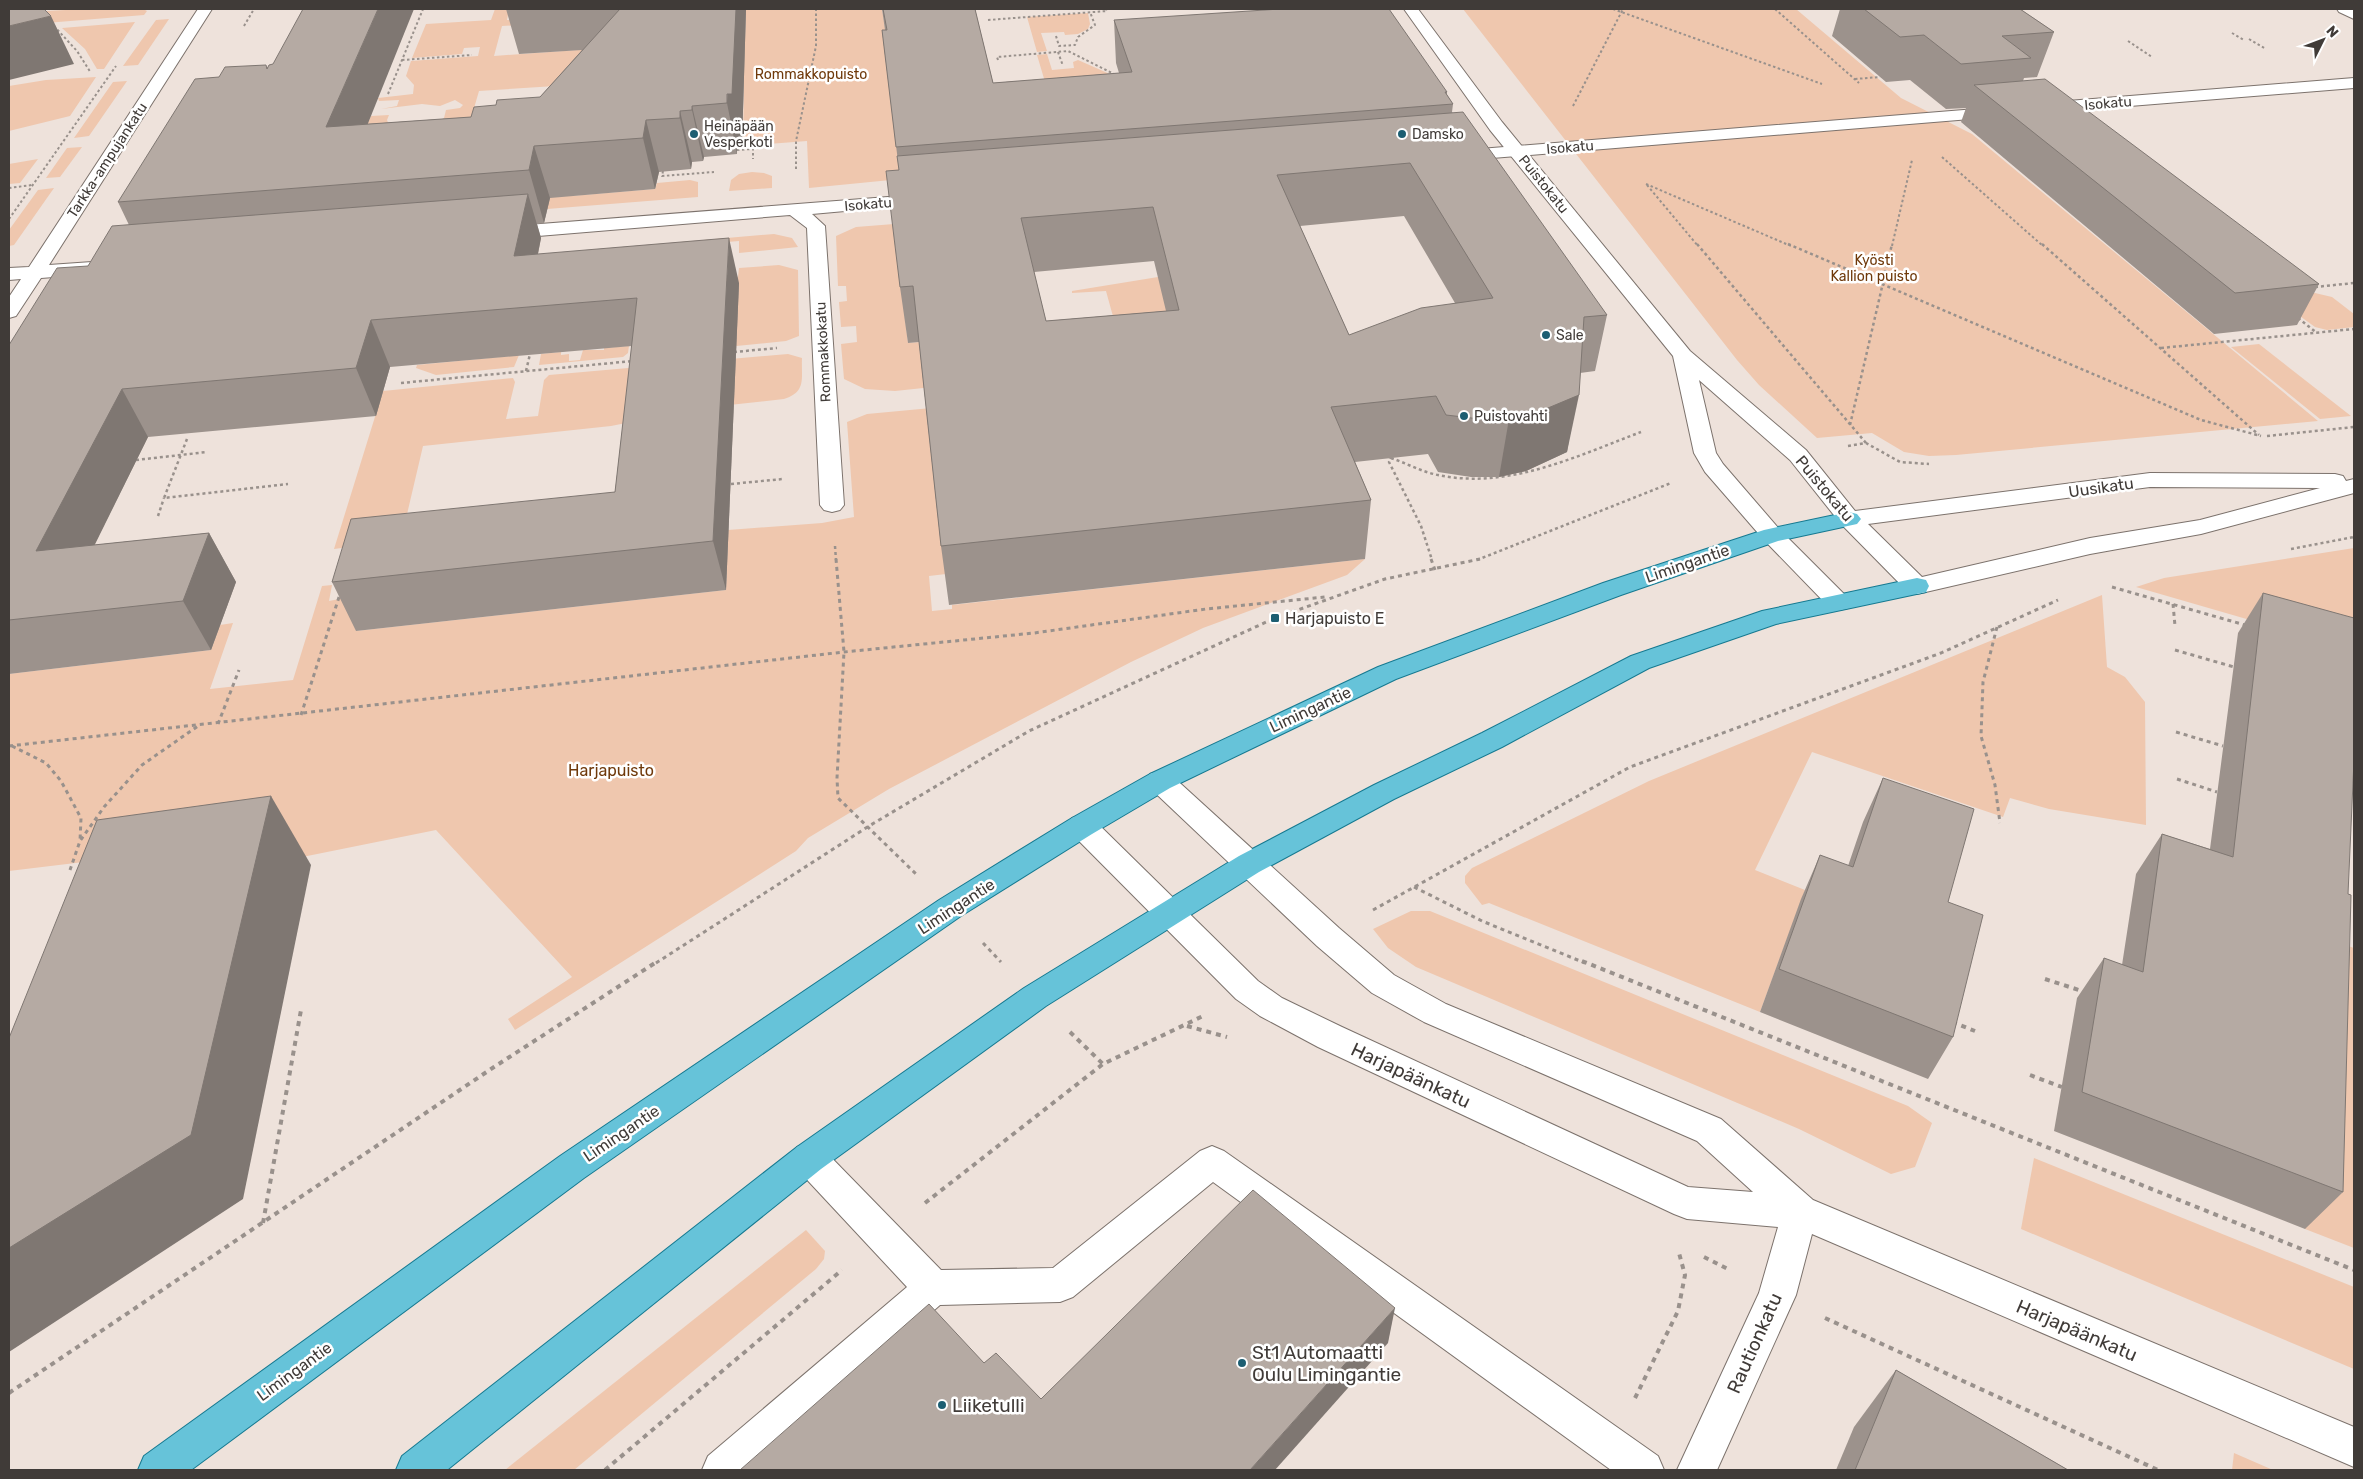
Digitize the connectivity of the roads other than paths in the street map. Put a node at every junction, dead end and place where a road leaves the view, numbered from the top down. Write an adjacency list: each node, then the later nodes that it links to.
1 (205, 9): 12 (street, Tarkka-ampujankatu)
2 (1411, 9): 6 (street, Puistokatu)
3 (2344, 9): 4 (street)
4 (2354, 15)
5 (2354, 83): 6 (street, Isokatu)
6 (1517, 151): 7 (street, Isokatu); 15 (street, Puistokatu)
7 (1435, 158)
8 (943, 198): 9 (street, Isokatu)
9 (795, 210): 10 (street, Isokatu); 18 (street, Rommakkokatu)
10 (479, 235)
11 (113, 266): 12 (street)
12 (34, 272): 13 (street); 14 (street, Tarkka-ampujankatu)
13 (9, 274)
14 (9, 312)
15 (1683, 354): 19 (street, Puistokatu); 20 (street, Puistokatu)
16 (2354, 481): 19 (street, Uusikatu)
17 (2354, 486): 21 (street)
18 (832, 505)
19 (1849, 519): 20 (main road, Limingantie); 21 (street, Puistokatu)
20 (1772, 535): 22 (street, Puistokatu); 23 (main road, Limingantie)
21 (1917, 586): 22 (main road)
22 (1839, 602): 25 (main road)
23 (1160, 782): 24 (main road, Limingantie); 25 (street, Harjapäänkatu)
24 (1082, 826): 26 (street, Harjapäänkatu); 31 (main road, Limingantie)
25 (1249, 864): 26 (main road); 28 (street, Harjapäänkatu)
26 (1168, 913): 27 (main road); 28 (street, Harjapäänkatu)
27 (809, 1158): 29 (street); 32 (main road)
28 (1800, 1212): 30 (street, Harjapäänkatu); 35 (street, Rautionkatu)
29 (933, 1288): 33 (street); 34 (street)
30 (2354, 1447)
31 (158, 1470)
32 (416, 1470)
33 (722, 1470)
34 (1644, 1470)
35 (1697, 1470)

